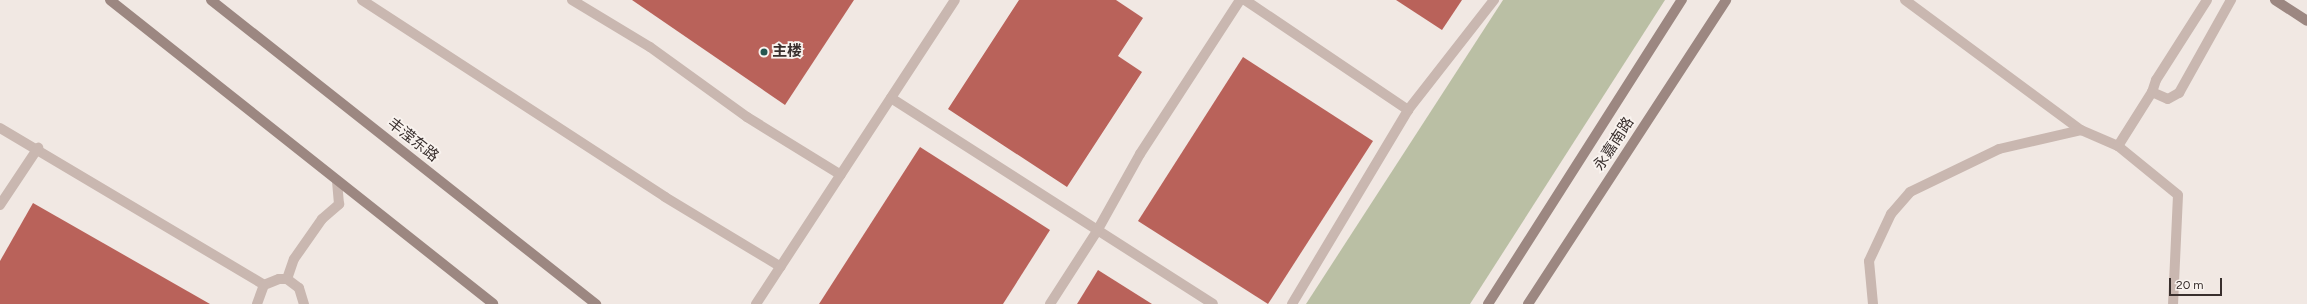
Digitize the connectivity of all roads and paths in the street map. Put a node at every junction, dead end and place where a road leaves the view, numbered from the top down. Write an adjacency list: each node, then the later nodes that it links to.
1 (110, 0): 24 (street)
2 (212, 0): 33 (street, 丰滢东路)
3 (362, 0): 27 (street)
4 (572, 0): 23 (street)
5 (955, 0): 17 (street)
6 (1240, 0): 26 (street)
7 (1245, 0): 18 (street)
8 (1494, 0): 18 (street)
9 (1682, 0): 38 (street, 永嘉南路)
10 (1726, 0): 39 (street, 永嘉南路)
11 (1906, 0): 20 (street)
12 (2207, 0): 16 (street)
13 (2231, 0): 16 (street)
14 (2275, 0): 15 (street)
15 (2307, 21)
16 (2152, 92): 21 (street)
17 (891, 98): 23 (street); 26 (street)
18 (1408, 110): 37 (street)
19 (0, 128): 22 (street)
20 (2081, 130): 21 (street); 40 (street)
21 (2118, 146): 41 (street)
22 (38, 148): 25 (street); 29 (street)
23 (841, 174): 27 (street)
24 (337, 182): 28 (street); 32 (street)
25 (0, 206)
26 (1097, 231): 35 (street); 36 (street)
27 (781, 267): 34 (street)
28 (287, 280): 29 (street); 31 (street)
29 (264, 285): 30 (street)
30 (257, 304)
31 (304, 304)
32 (493, 304)
33 (596, 304)
34 (756, 304)
35 (1050, 304)
36 (1213, 304)
37 (1292, 304)
38 (1488, 304)
39 (1528, 304)
40 (1873, 304)
41 (2173, 304)

